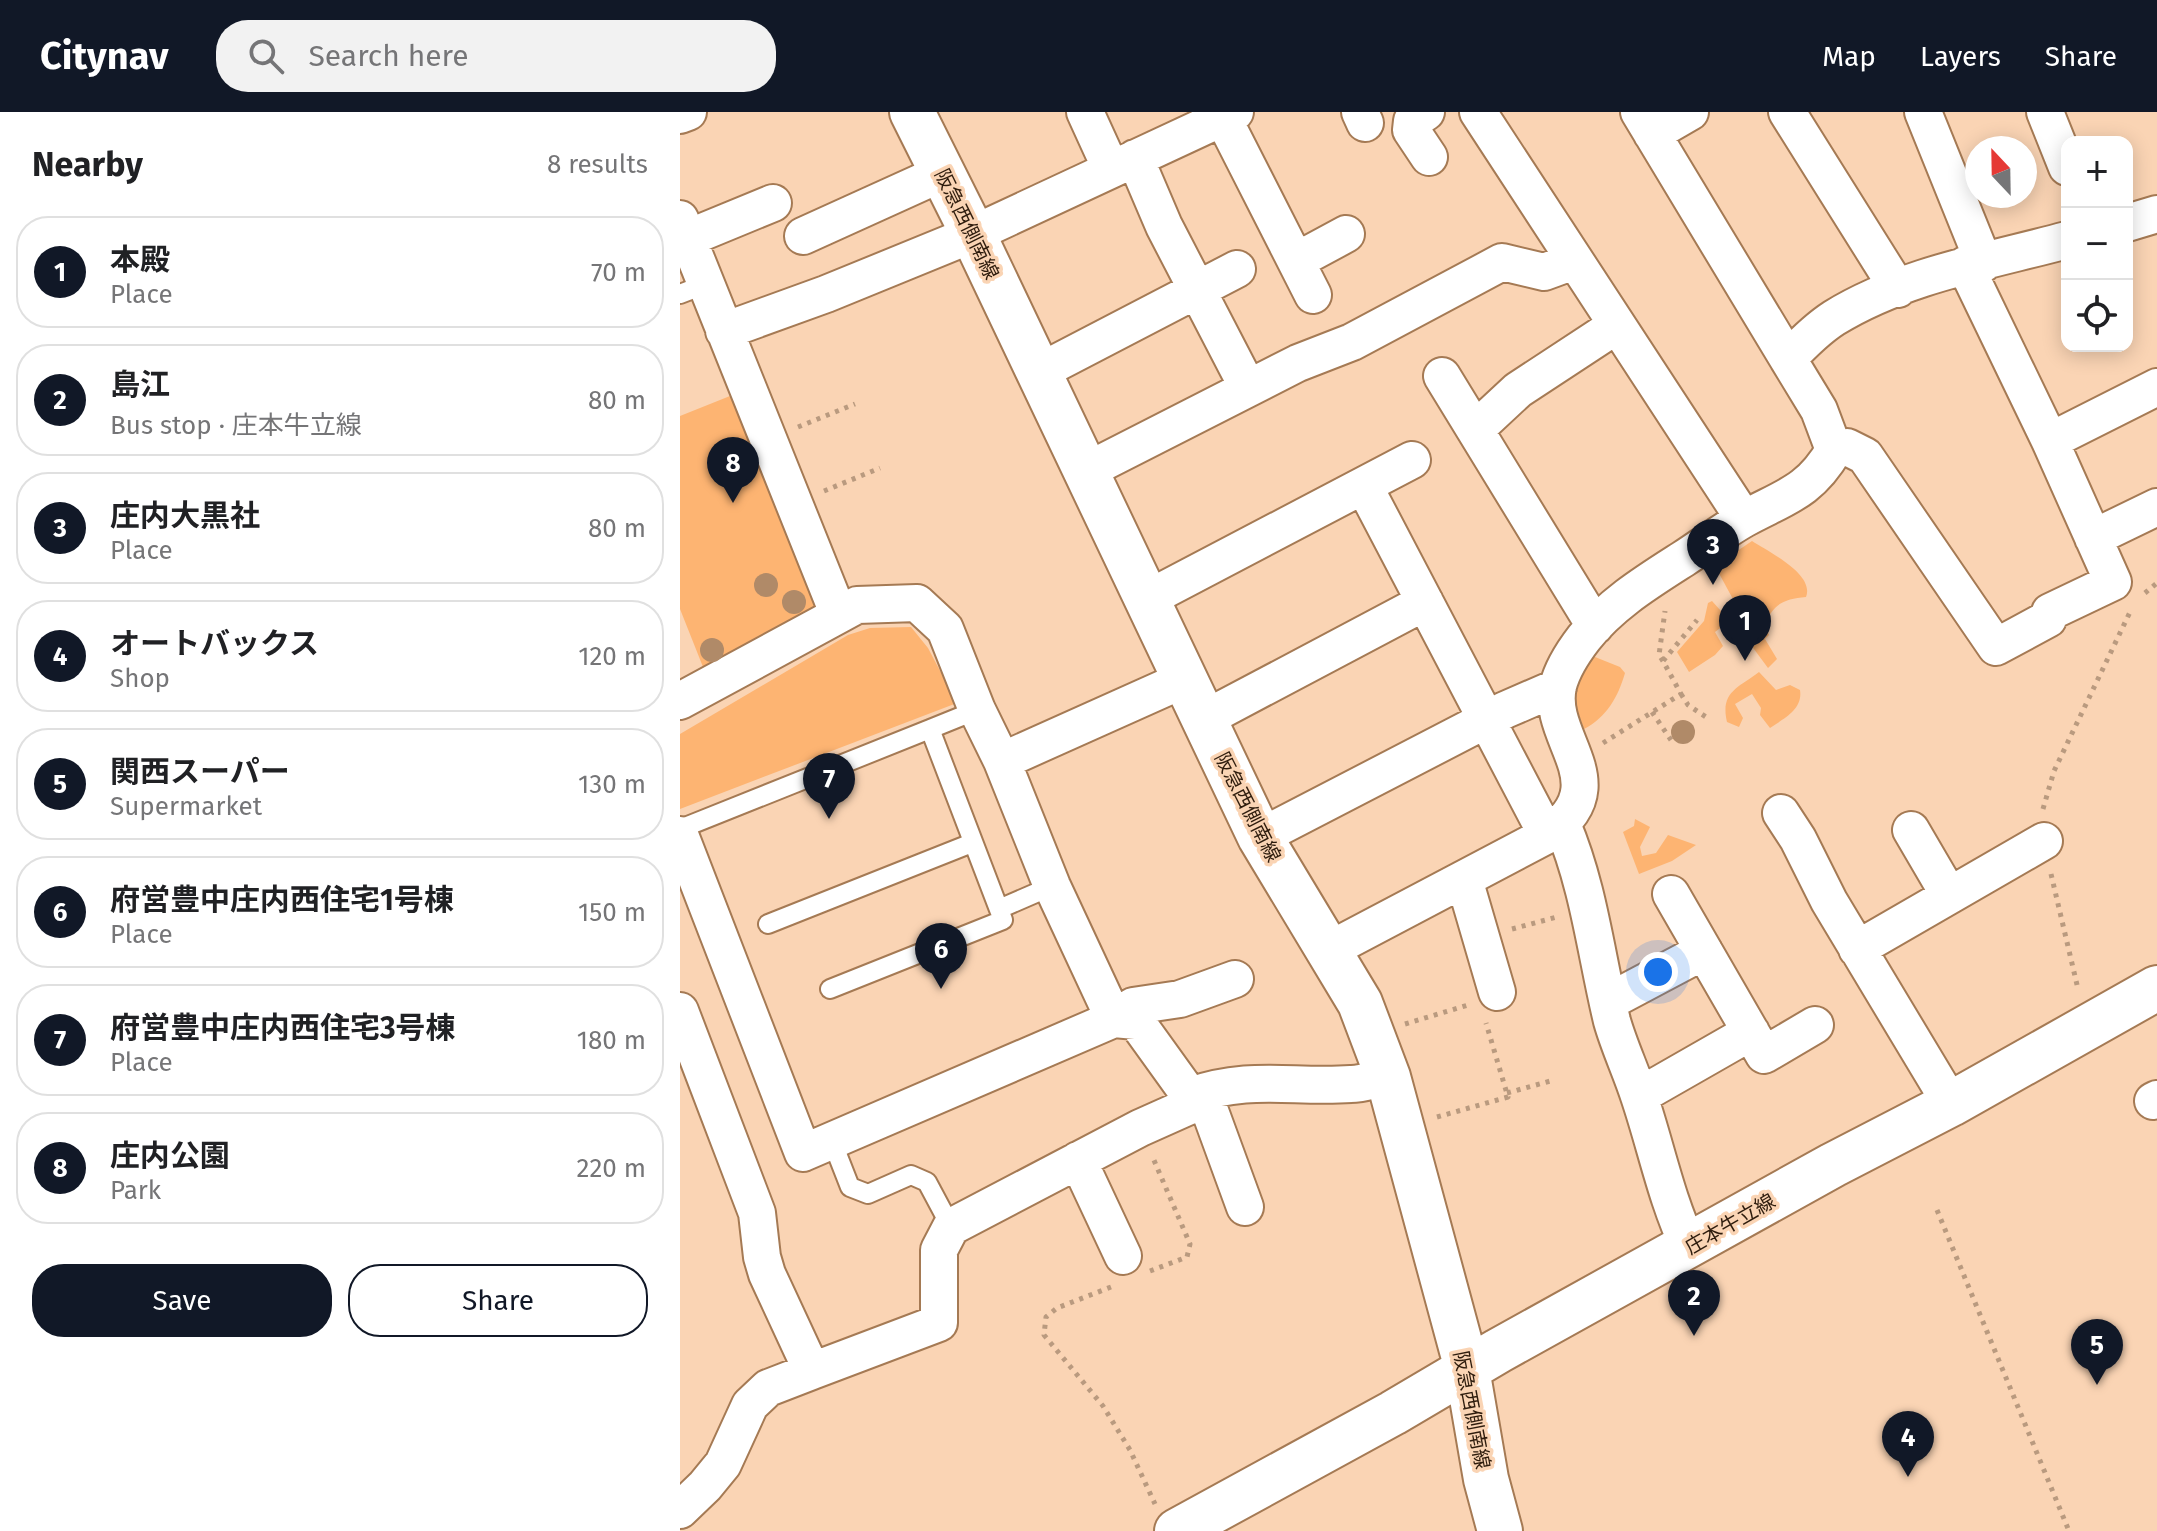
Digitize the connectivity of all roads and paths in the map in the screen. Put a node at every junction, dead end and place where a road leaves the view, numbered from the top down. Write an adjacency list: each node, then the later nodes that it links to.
1 (688, 112): 10 (street)
2 (912, 112): 17 (street, 阪急西側南線)
3 (1085, 112): 16 (street)
4 (1426, 112): 15 (street)
5 (1478, 112): 27 (street)
6 (1690, 112): 12 (street)
7 (1787, 112): 31 (street)
8 (1923, 112): 28 (street)
9 (2045, 112): 14 (street)
10 (680, 115)
11 (1229, 115): 13 (street); 26 (street)
12 (1646, 123): 36 (street)
13 (1170, 125): 16 (street)
14 (2061, 152)
15 (1429, 157)
16 (1123, 164): 22 (street); 32 (street)
17 (942, 173): 22 (street, 阪急西側南線); 24 (street)
18 (773, 203): 21 (street)
19 (2157, 214): 20 (street)
20 (2133, 221)
21 (684, 229): 30 (street)
22 (973, 234): 35 (street); 37 (street, 阪急西側南線)
23 (1346, 234): 26 (street)
24 (803, 236)
25 (2061, 242): 28 (street)
26 (1296, 261): 33 (street)
27 (1574, 261): 34 (street); 40 (street)
28 (1974, 264): 31 (street); 44 (street)
29 (1237, 269): 32 (street)
30 (693, 289): 35 (street)
31 (1898, 289): 36 (street)
32 (1197, 290): 37 (street); 40 (street)
33 (1313, 295)
34 (1617, 325): 42 (street); 52 (street)
35 (724, 331): 43 (street)
36 (1788, 359): 45 (street)
37 (1039, 372): 48 (street, 阪急西側南線)
38 (1442, 376): 42 (street)
39 (2157, 387): 44 (street)
40 (1248, 388): 48 (street)
41 (855, 404): 43 (path)
42 (1475, 430): 62 (street)
43 (768, 440): 50 (street)
44 (2050, 441): 53 (street)
45 (1834, 450): 52 (street); 53 (street)
46 (1412, 460): 49 (street)
47 (880, 468): 50 (path)
48 (1086, 471): 57 (street, 阪急西側南線)
49 (1364, 486): 57 (street); 58 (street)
50 (794, 504): 60 (street)
51 (2157, 507): 53 (street)
52 (1744, 519): 54 (street)
53 (2093, 538)
54 (1655, 577): 62 (street); 63 (path)
55 (2157, 583): 56 (path)
56 (2144, 594)
57 (1147, 599): 64 (street, 阪急西側南線)
58 (1425, 602): 71 (street); 72 (street)
59 (2134, 605): 82 (path)
60 (838, 613): 67 (street); 68 (street)
61 (1697, 620): 63 (path)
62 (1595, 626): 65 (street)
63 (1663, 661): 66 (path)
64 (1185, 679): 71 (street, 阪急西側南線); 75 (street)
65 (1558, 687): 72 (street); 76 (street)
66 (1681, 694): 69 (path); 70 (path)
67 (680, 701)
68 (977, 710): 73 (lane); 75 (street)
69 (1652, 712): 74 (path); 76 (path)
70 (1706, 717)
71 (1204, 719): 81 (street, 阪急西側南線)
72 (1486, 719): 78 (street); 81 (street)
73 (930, 729): 80 (lane); 83 (lane)
74 (1671, 740)
75 (1002, 761): 85 (street)
76 (1576, 761): 78 (street)
77 (1781, 813): 92 (street)
78 (1555, 830): 84 (street); 88 (street)
79 (1911, 830): 87 (street)
80 (680, 832): 114 (street)
81 (1260, 837): 93 (street, 阪急西側南線)
82 (2044, 841): 87 (street); 98 (path)
83 (972, 843): 89 (lane); 90 (lane)
84 (1464, 879): 91 (street); 93 (street)
85 (1052, 886): 89 (lane); 102 (street)
86 (1671, 894): 94 (street)
87 (1949, 895): 92 (street)
88 (1588, 908): 91 (path); 99 (street)
89 (999, 909): 97 (lane)
90 (768, 924)
91 (1481, 937): 100 (street)
92 (1857, 949): 111 (street)
93 (1329, 950): 105 (street, 阪急西側南線)
94 (1704, 951): 99 (street); 104 (street)
95 (1235, 979): 102 (street)
96 (2157, 988): 111 (street, 庄本牛立線)
97 (830, 989)
98 (2080, 998)
99 (1608, 1002): 110 (street)
100 (1492, 1008): 105 (path); 108 (path)
101 (680, 1011): 122 (street)
102 (1114, 1019): 109 (street); 114 (street)
103 (1815, 1025): 104 (street)
104 (1751, 1032): 110 (street)
105 (1373, 1033): 106 (street, 阪急西側南線)
106 (1388, 1077): 109 (street); 113 (street, 阪急西側南線)
107 (1554, 1080): 108 (path)
108 (1507, 1093): 113 (path)
109 (1196, 1094): 112 (street); 116 (street)
110 (1639, 1096): 119 (street)
111 (1951, 1104): 119 (street, 庄本牛立線)
112 (1140, 1128): 115 (street); 120 (path)
113 (1400, 1128): 121 (street, 阪急西側南線)
114 (832, 1141): 118 (lane)
115 (1078, 1160): 118 (street); 120 (street)
116 (1245, 1207)
117 (1937, 1210): 126 (path)
118 (951, 1227): 122 (street)
119 (1689, 1247): 121 (street, 庄本牛立線)
120 (1127, 1272): 124 (path)
121 (1467, 1369): 124 (street, 庄本牛立線); 125 (street, 阪急西側南線)
122 (812, 1371): 123 (street)
123 (680, 1510)
124 (1168, 1522)
125 (1500, 1531)
126 (2069, 1531)

